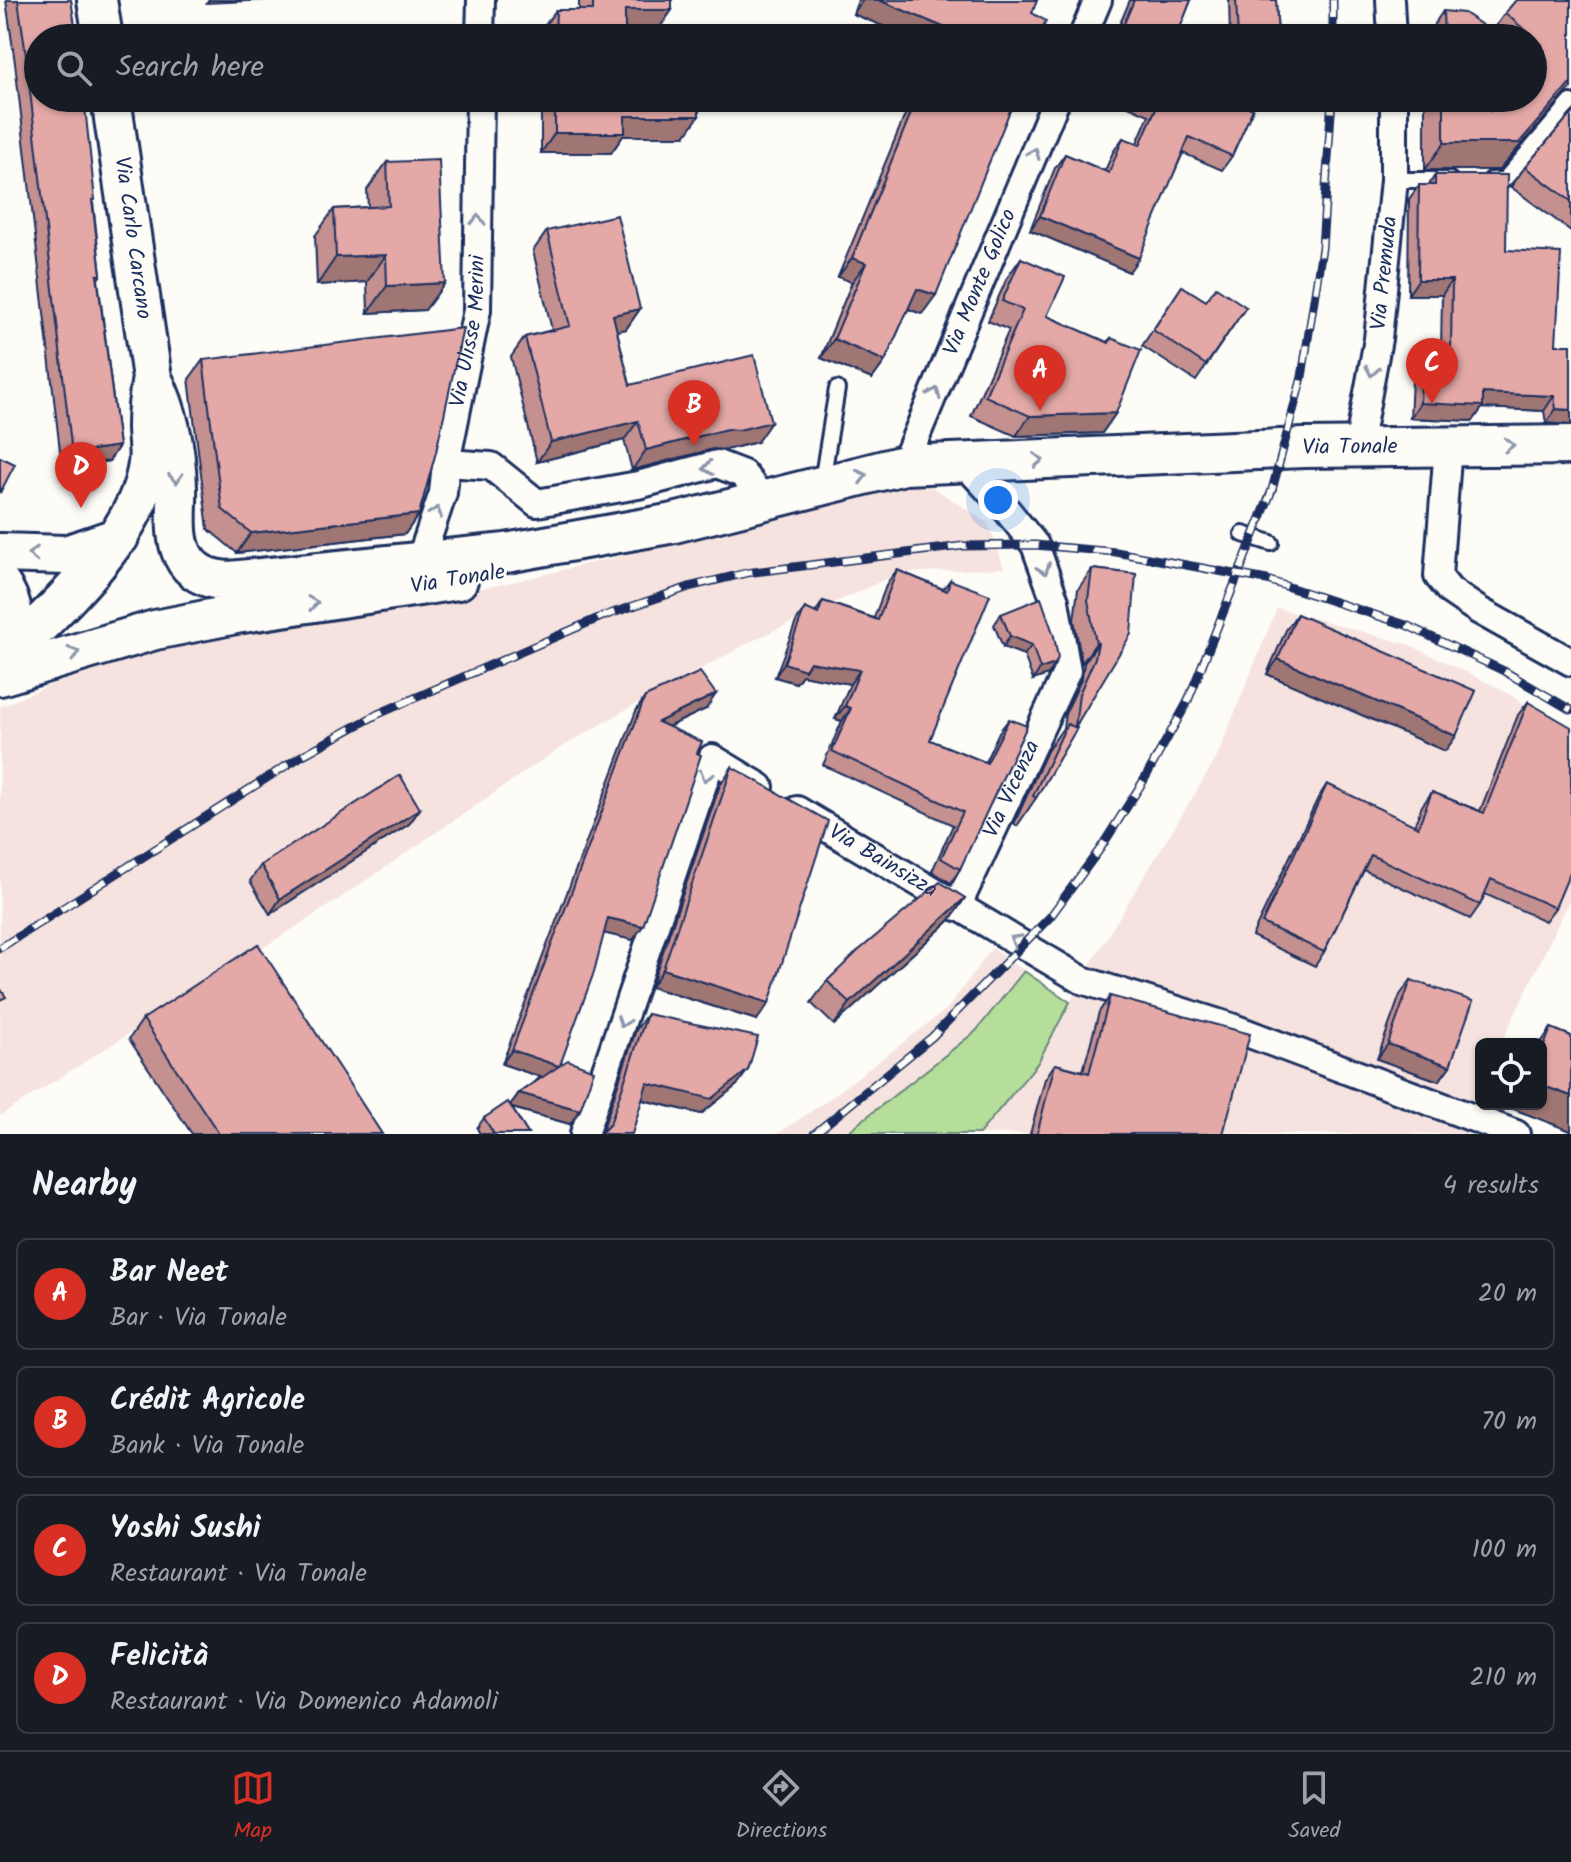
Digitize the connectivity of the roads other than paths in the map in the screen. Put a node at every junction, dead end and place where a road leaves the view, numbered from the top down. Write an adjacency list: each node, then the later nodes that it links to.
1 (97, 0): 5 (main road)
2 (481, 0): 6 (street)
3 (1098, 0): 7 (street)
4 (1390, 0): 8 (street)
5 (101, 24)
6 (480, 24)
7 (1088, 24)
8 (1391, 24)
9 (1571, 102): 14 (lane)
10 (113, 112): 15 (main road, Via Carlo Carcano)
11 (480, 112): 20 (street, Via Ulisse Merini, one-way to 11)
12 (1051, 112): 22 (street, Via Monte Golico, one-way to 12)
13 (1394, 112): 14 (street, Via Premuda)
14 (1394, 180): 19 (street, Via Premuda, one-way to 19)
15 (152, 378): 27 (main road, Via Carlo Carcano); 32 (main road, Via Carlo Carcano, one-way to 32)
16 (837, 389): 23 (lane)
17 (1571, 445): 18 (main road, Via Tonale, one-way to 17)
18 (1448, 446): 19 (main road, Via Tonale); 34 (street)
19 (1358, 447): 21 (main road, Via Tonale, one-way to 19)
20 (446, 463): 24 (street, one-way to 20); 30 (street, Via Ulisse Merini, one-way to 20)
21 (964, 463): 22 (main road, Via Tonale); 37 (street, Via Vicenza, one-way to 37)
22 (904, 465): 23 (main road, Via Tonale, one-way to 22)
23 (821, 487): 24 (main road, Via Tonale)
24 (765, 501): 25 (main road, Via Tonale)
25 (674, 523): 30 (main road, Via Tonale); 32 (main road, Via Tonale, one-way to 25)
26 (1243, 534): 28 (lane)
27 (119, 537): 29 (main road, one-way to 29); 35 (main road, Via Carlo Carcano)
28 (1271, 543)
29 (0, 553)
30 (420, 561): 32 (main road, Via Tonale)
31 (0, 584): 33 (main road)
32 (233, 598): 36 (main road, one-way to 32)
33 (0, 652)
34 (1571, 662)
35 (0, 664)
36 (0, 676)
37 (957, 907): 38 (street, Via Bainsizza, one-way to 38); 39 (street, Via Bainsizza, one-way to 37)
38 (584, 1134)
39 (1516, 1134)

